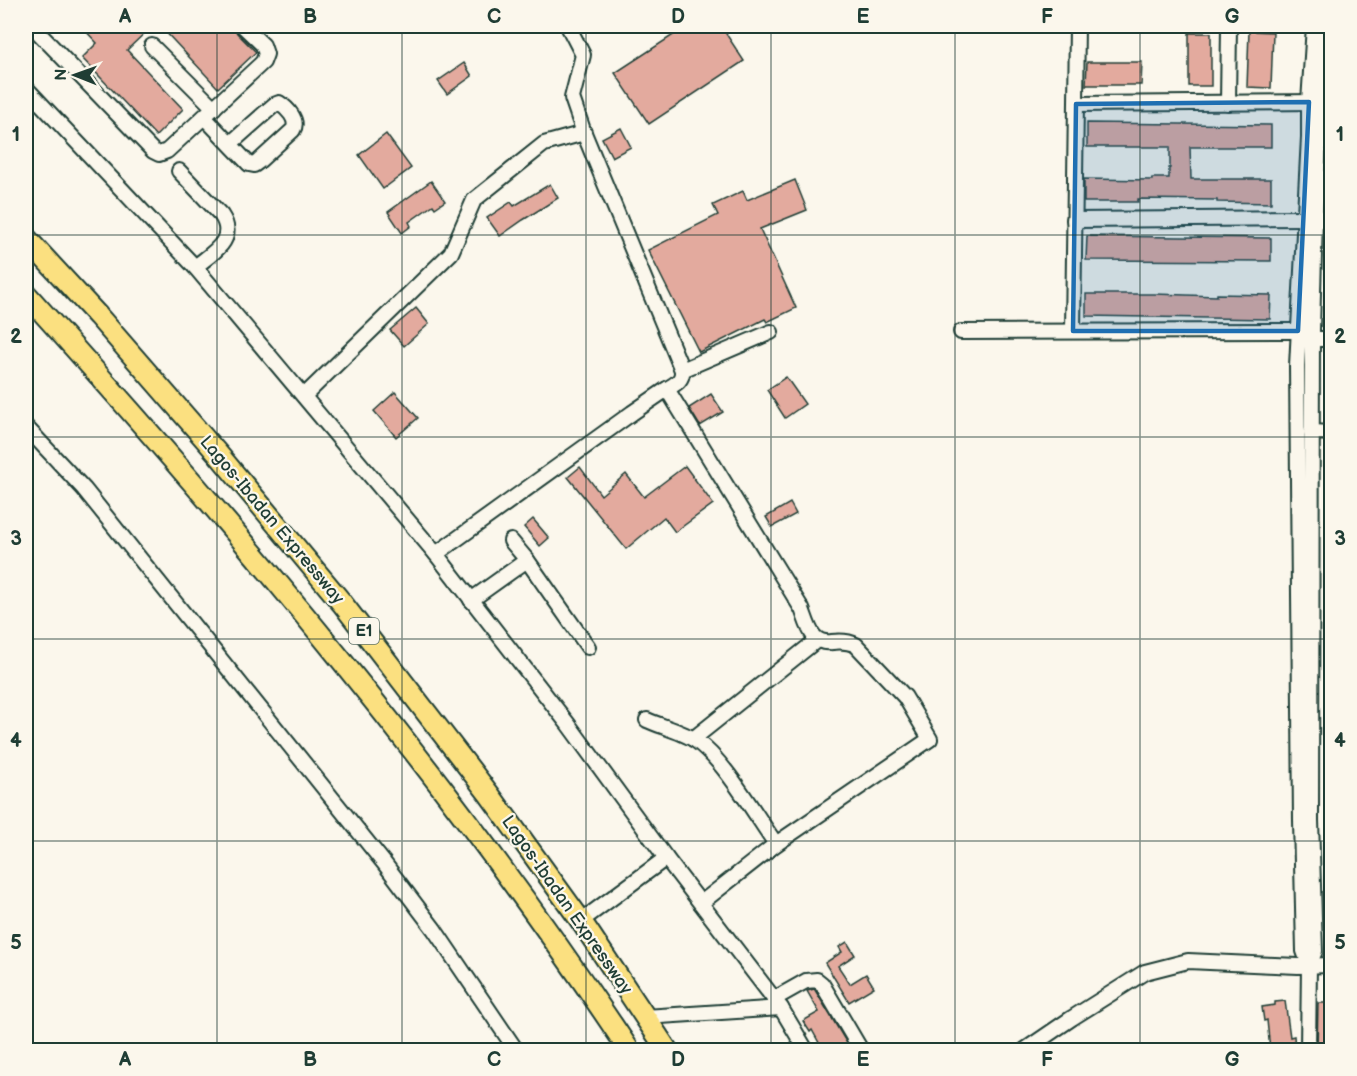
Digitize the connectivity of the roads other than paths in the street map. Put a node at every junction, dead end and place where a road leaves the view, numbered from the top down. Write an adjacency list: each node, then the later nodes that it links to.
1 (32, 26): 13 (street)
2 (243, 26): 13 (street)
3 (568, 26): 14 (street)
4 (1077, 26): 12 (street)
5 (1229, 26): 11 (street)
6 (1314, 26): 10 (street)
7 (1325, 26): 10 (street)
8 (152, 46): 13 (street)
9 (26, 88): 21 (street)
10 (1315, 102): 11 (street); 17 (street)
11 (1228, 103): 12 (street)
12 (1076, 104): 19 (street)
13 (209, 112): 15 (street)
14 (584, 133): 31 (street); 33 (street)
15 (230, 144): 15 (street)
16 (179, 171): 21 (street)
17 (1310, 219): 18 (street); 19 (street); 24 (street); 27 (street)
18 (1332, 219)
19 (1074, 220): 23 (street)
20 (26, 238): 49 (highway, Lagos-Ibadan Expressway / E1)
21 (195, 267): 33 (street)
22 (26, 294): 55 (highway, Lagos-Ibadan Expressway / E1)
23 (1073, 331): 24 (street); 26 (street)
24 (1298, 331): 29 (street)
25 (771, 332): 31 (street)
26 (961, 332)
27 (1312, 339): 28 (street); 30 (street)
28 (1332, 339)
29 (1297, 366): 30 (street); 40 (street)
30 (1312, 366): 35 (street)
31 (682, 370): 32 (street)
32 (667, 389): 38 (street); 42 (street)
33 (304, 396): 38 (street)
34 (26, 427): 54 (street)
35 (1311, 432): 36 (street); 40 (street)
36 (1332, 433)
37 (511, 541): 39 (street)
38 (436, 555): 41 (street)
39 (527, 560): 41 (street); 43 (street)
40 (1305, 569): 50 (street)
41 (471, 600): 47 (street)
42 (817, 640): 45 (street); 46 (street)
43 (588, 647)
44 (647, 720): 45 (street)
45 (693, 739): 46 (street)
46 (776, 844): 48 (street)
47 (666, 858): 48 (street); 49 (street)
48 (701, 903): 52 (street)
49 (581, 921): 53 (highway, Lagos-Ibadan Expressway / E1)
50 (1309, 965): 51 (street); 59 (street); 60 (street)
51 (1332, 965)
52 (777, 1003): 53 (street); 57 (street); 58 (street)
53 (645, 1017): 56 (highway, Lagos-Ibadan Expressway / E1)
54 (516, 1050)
55 (629, 1050)
56 (667, 1050)
57 (806, 1050)
58 (861, 1050)
59 (1025, 1050)
60 (1308, 1050)

